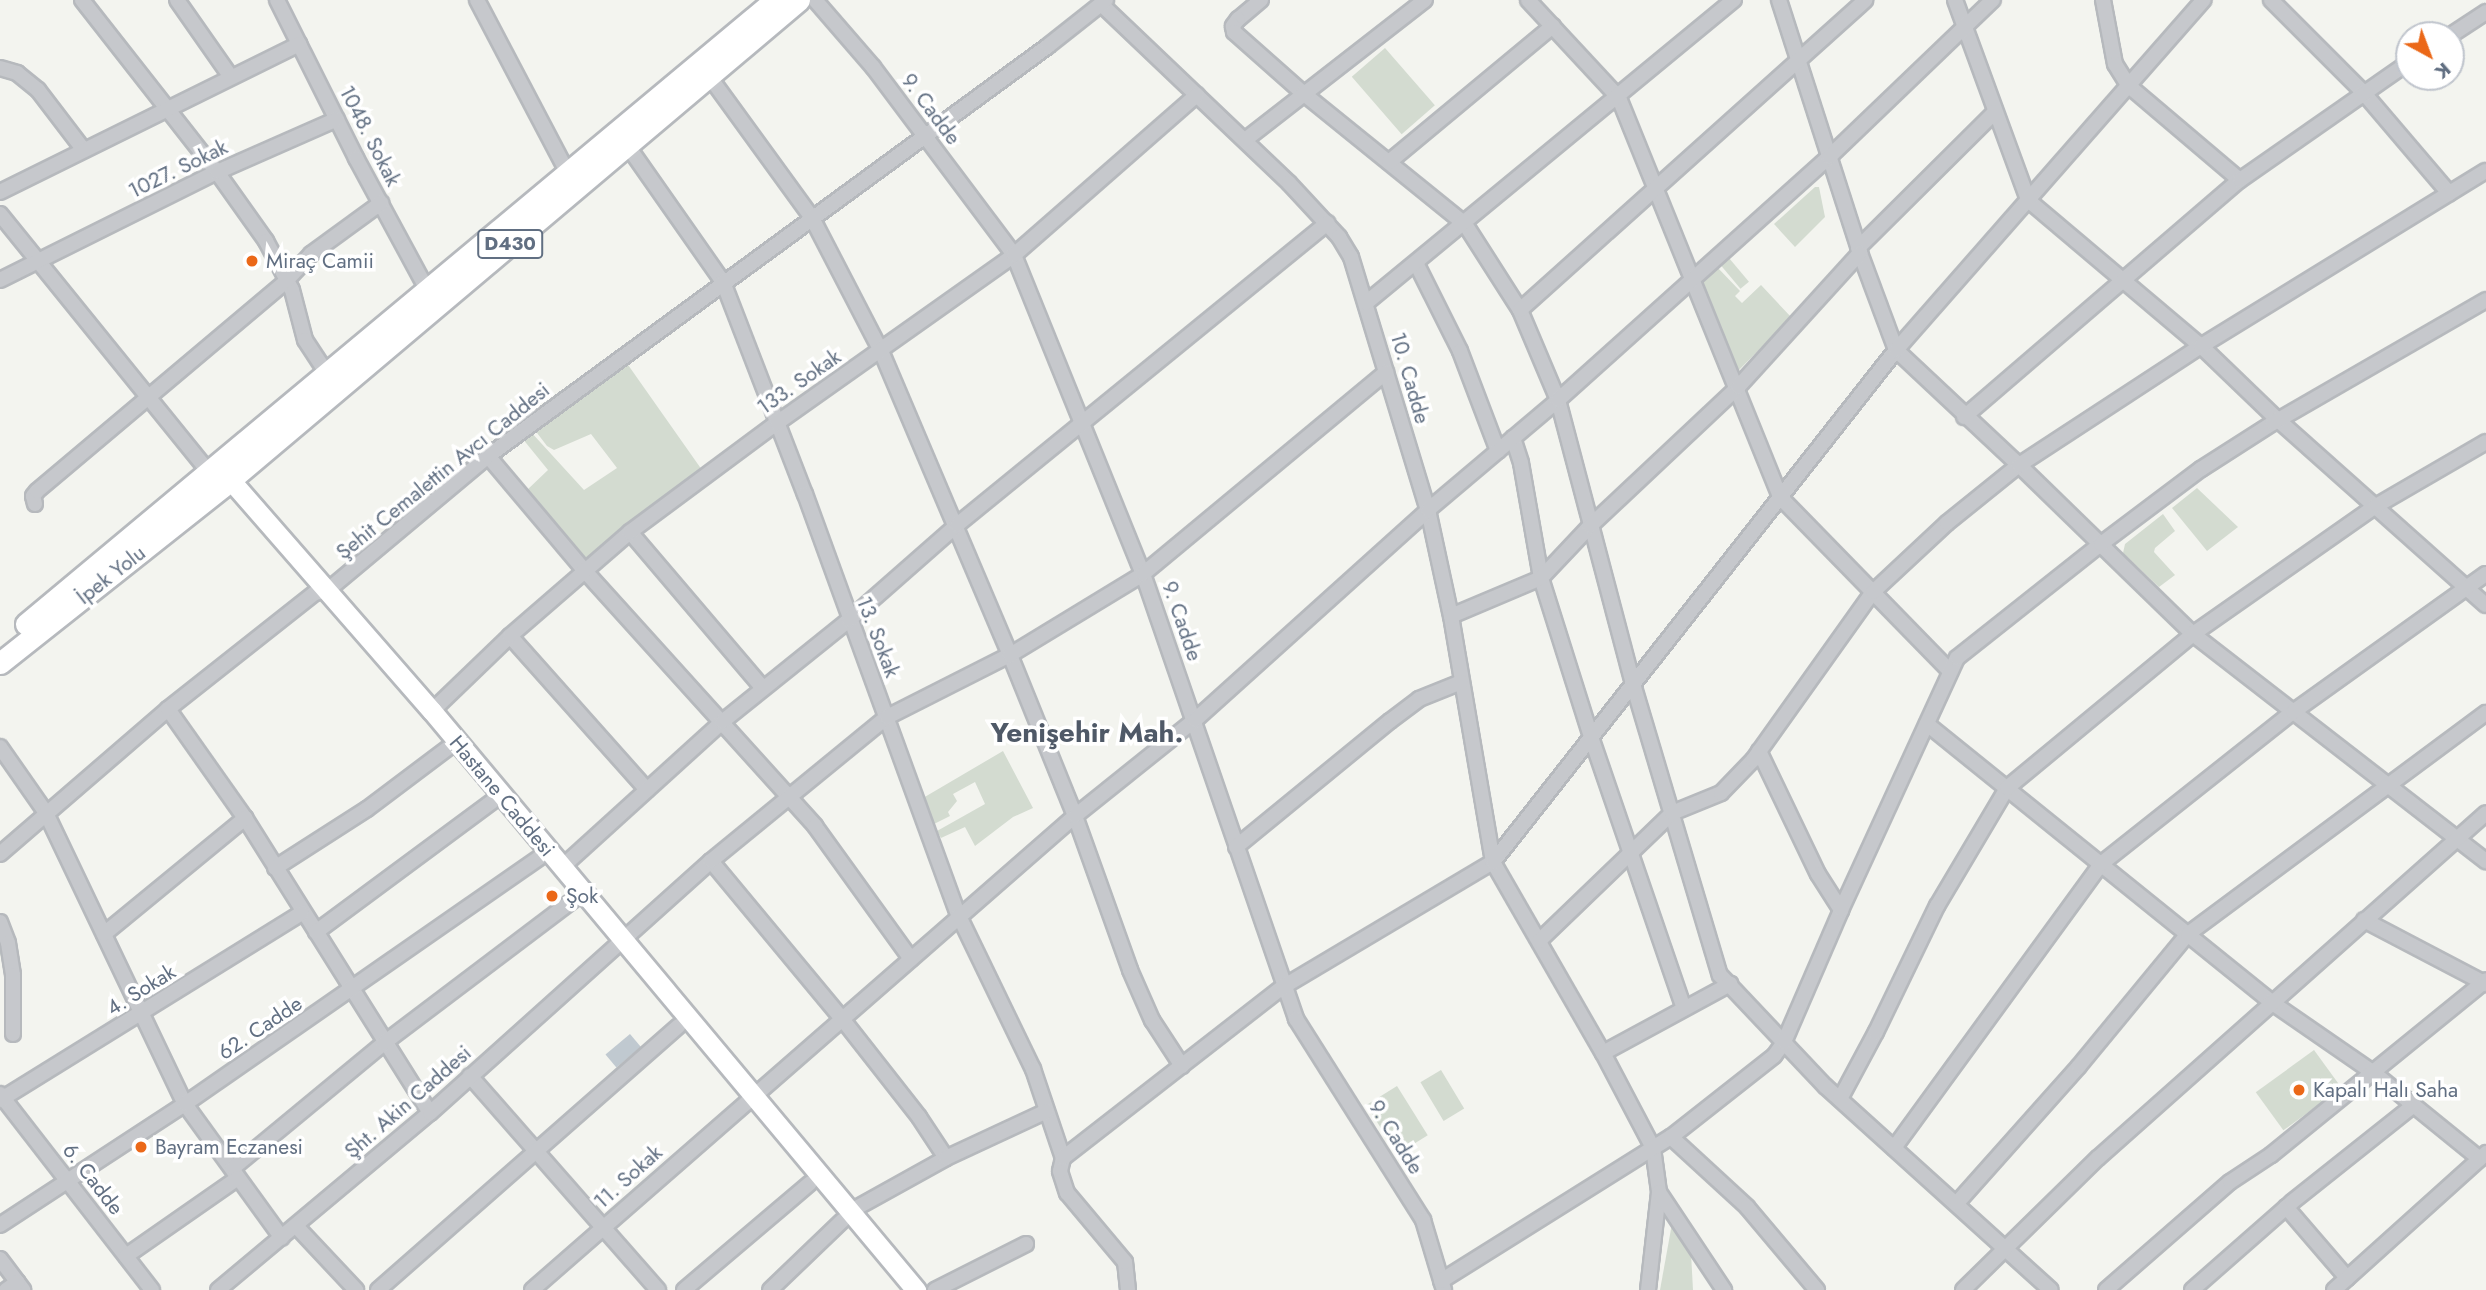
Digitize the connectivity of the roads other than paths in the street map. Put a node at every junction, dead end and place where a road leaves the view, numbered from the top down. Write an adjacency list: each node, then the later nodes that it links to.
1 (82, 0): 35 (street)
2 (177, 0): 29 (street)
3 (277, 0): 24 (street, 1048. Sokak)
4 (477, 0): 46 (street)
5 (775, 0): 46 (highway, D430)
6 (799, 0): 28 (highway, D430)
7 (815, 0): 38 (street, 9. Cadde)
8 (1261, 0): 32 (street)
9 (1425, 0): 32 (street)
10 (1528, 0): 21 (street)
11 (1734, 0): 34 (street)
12 (1779, 0): 25 (street)
13 (1864, 0): 25 (street)
14 (1955, 0): 22 (street)
15 (1993, 0): 22 (street, 11. Sokak)
16 (2103, 0): 30 (street)
17 (2204, 0): 30 (street)
18 (2271, 0): 31 (street)
19 (1104, 2): 33 (street, 10. Cadde); 38 (street, Şehit Cemalettin Avcı Caddesi)
20 (2486, 12): 23 (street)
21 (1553, 26): 34 (street); 43 (street)
22 (1963, 26): 36 (street); 42 (street, 11. Sokak)
23 (2465, 26)
24 (299, 44): 29 (street); 37 (street, 1048. Sokak)
25 (1798, 59): 42 (street); 48 (street)
26 (0, 68): 41 (street)
27 (2395, 71): 31 (street)
28 (709, 76): 40 (highway, D430); 54 (street)
29 (232, 77): 35 (street)
30 (2129, 86): 47 (street); 51 (street)
31 (2363, 92): 47 (street); 50 (street)
32 (1303, 93): 39 (street); 43 (street)
33 (1197, 95): 39 (street, 10. Cadde); 58 (street, 133. Sokak)
34 (1619, 97): 48 (street); 56 (street)
35 (166, 108): 41 (street); 45 (street)
36 (1995, 111): 51 (street); 57 (street)
37 (337, 119): 45 (street, 1027. Sokak); 52 (street, 1048. Sokak)
38 (926, 136): 54 (street, Şehit Cemalettin Avcı Caddesi); 58 (street, 9. Cadde)
39 (1245, 140): 55 (street, 10. Cadde)
40 (627, 145): 65 (street, 13. Sokak); 87 (highway, D430)
41 (83, 149): 49 (street)
42 (1829, 157): 57 (street); 61 (street, 11. Sokak)
43 (1389, 162): 56 (street)
44 (2486, 171): 50 (street)
45 (217, 172): 59 (street, 1027. Sokak); 63 (street)
46 (569, 173): 66 (highway, D430)
47 (2240, 180): 64 (street)
48 (1657, 187): 61 (street); 69 (street)
49 (0, 192)
50 (2449, 193): 70 (street)
51 (2028, 200): 64 (street); 71 (street)
52 (381, 203): 63 (street); 66 (street, 1048. Sokak)
53 (0, 214): 59 (street)
54 (812, 218): 65 (street, Şehit Cemalettin Avcı Caddesi); 72 (street)
55 (1327, 223): 68 (street, 10. Cadde); 81 (street)
56 (1465, 224): 60 (street); 69 (street)
57 (1859, 251): 71 (street); 75 (street)
58 (1014, 255): 72 (street, 133. Sokak); 81 (street, 9. Cadde)
59 (38, 260): 62 (street, 1027. Sokak); 76 (street)
60 (1416, 262): 68 (street); 84 (street)
61 (1692, 278): 75 (street); 77 (street, 11. Sokak)
62 (0, 280)
63 (286, 281): 74 (street); 76 (street)
64 (2122, 281): 70 (street); 78 (street)
65 (723, 282): 80 (street, 13. Sokak); 85 (street, Şehit Cemalettin Avcı Caddesi)
66 (428, 291): 74 (highway, D430)
67 (2486, 299): 79 (street)
68 (1366, 303): 73 (street, 10. Cadde)
69 (1520, 310): 77 (street)
70 (2201, 346): 79 (street); 86 (street)
71 (1896, 350): 78 (street); 88 (street)
72 (881, 351): 80 (street, 133. Sokak); 92 (street)
73 (1386, 372): 91 (street, 10. Cadde); 97 (street, Şht. Akin Caddesi)
74 (328, 375): 87 (highway, D430)
75 (1738, 387): 88 (street); 93 (street)
76 (149, 395): 87 (street); 89 (street)
77 (1558, 400): 82 (street, 11. Sokak); 93 (street)
78 (1964, 417): 86 (street)
79 (2278, 420): 90 (street); 95 (street)
80 (777, 423): 94 (street, 133. Sokak); 105 (street, 13. Sokak)
81 (1084, 423): 92 (street); 97 (street, 9. Cadde)
82 (1513, 438): 84 (street, 11. Sokak); 99 (street)
83 (2486, 442): 90 (street)
84 (1498, 451): 91 (street, 11. Sokak)
85 (488, 456): 96 (street); 101 (street, Şehit Cemalettin Avcı Caddesi)
86 (2019, 465): 95 (street); 102 (street)
87 (220, 476): 101 (main road, Hastane Caddesi); 108 (highway, D430); 110 (highway, İpek Yolu / D430)
88 (1780, 497): 102 (street); 113 (street)
89 (36, 504)
90 (2376, 506): 100 (street); 106 (street)
91 (1429, 510): 104 (street, 10. Cadde); 120 (street, 11. Sokak)
92 (957, 525): 105 (street); 109 (street)
93 (1590, 526): 99 (street); 113 (street)
94 (631, 532): 96 (street, 133. Sokak); 114 (street)
95 (2101, 544): 106 (street); 111 (street)
96 (584, 570): 107 (street, 133. Sokak); 121 (street)
97 (1143, 573): 109 (street, Şht. Akin Caddesi); 120 (street, 9. Cadde)
98 (2486, 574): 100 (street)
99 (1541, 578): 104 (street); 123 (street)
100 (2465, 586): 103 (street); 117 (street)
101 (322, 592): 115 (street, Şehit Cemalettin Avcı Caddesi); 116 (main road, Hastane Caddesi); 125 (main road, Hastane Caddesi)
102 (1873, 592): 111 (street); 126 (street)
103 (2486, 605)
104 (1451, 616): 112 (street, 10. Cadde)
105 (849, 620): 114 (street); 119 (street, 13. Sokak)
106 (2193, 634): 117 (street); 128 (street)
107 (510, 636): 116 (street, 133. Sokak); 129 (street)
108 (0, 646)
109 (1010, 655): 119 (street, Şht. Akin Caddesi); 135 (street)
110 (0, 663)
111 (1950, 671): 122 (street)
112 (1461, 682): 138 (street); 144 (street, 10. Cadde)
113 (1633, 684): 123 (street); 133 (street)
114 (763, 688): 121 (street)
115 (168, 709): 132 (street, Şehit Cemalettin Avcı Caddesi); 136 (street)
116 (432, 711): 147 (main road, Hastane Caddesi)
117 (2293, 712): 127 (street); 145 (street)
118 (2486, 713): 127 (street)
119 (887, 717): 130 (street, Şht. Akin Caddesi); 151 (street, 13. Sokak)
120 (1195, 720): 135 (street, 11. Sokak); 138 (street, 9. Cadde)
121 (722, 722): 129 (street); 130 (street)
122 (1927, 724): 128 (street); 149 (street)
123 (1591, 737): 140 (street); 144 (street)
124 (0, 747): 132 (street)
125 (448, 748): 131 (main road, Hastane Caddesi); 146 (street)
126 (1759, 751): 133 (street); 149 (street)
127 (2388, 785): 137 (street); 156 (street)
128 (2007, 788): 145 (street); 178 (street)
129 (647, 790): 147 (street)
130 (789, 797): 143 (street, Şht. Akin Caddesi); 159 (street)
131 (492, 802): 141 (main road, Hastane Caddesi); 154 (street)
132 (46, 813): 139 (street, Şehit Cemalettin Avcı Caddesi); 155 (street)
133 (1672, 813): 140 (street); 161 (street)
134 (2486, 813): 137 (street)
135 (1074, 816): 151 (street, 11. Sokak); 173 (street)
136 (245, 818): 146 (street); 155 (street)
137 (2457, 838): 142 (street); 152 (street)
138 (1236, 847): 162 (street, 9. Cadde)
139 (0, 853)
140 (1631, 853): 157 (street); 165 (street)
141 (539, 858): 148 (main road, Hastane Caddesi); 163 (street, 62. Cadde)
142 (2486, 860)
143 (711, 861): 158 (street, Şht. Akin Caddesi); 167 (street)
144 (1493, 862): 157 (street); 162 (street)
145 (2101, 864): 156 (street); 185 (street)
146 (275, 867): 150 (street)
147 (561, 868): 158 (main road, Hastane Caddesi)
148 (573, 901): 158 (main road, Hastane Caddesi); 171 (street)
149 (1841, 910): 170 (street)
150 (302, 913): 154 (street); 166 (street, 4. Sokak)
151 (959, 916): 159 (street, 11. Sokak); 181 (street, 13. Sokak)
152 (2364, 920): 160 (street); 164 (street)
153 (0, 922): 169 (street)
154 (316, 932): 163 (street)
155 (104, 934): 166 (street)
156 (2188, 934): 164 (street); 194 (street)
157 (1539, 942): 172 (street)
158 (617, 943): 168 (main road, Hastane Caddesi); 175 (street, Şht. Akin Caddesi); 177 (main road, Hastane Caddesi)
159 (911, 958): 167 (street, 11. Sokak)
160 (2485, 982): 174 (street)
161 (1730, 984): 165 (street); 170 (street)
162 (1283, 986): 173 (street); 206 (street, 9. Cadde)
163 (351, 990): 171 (street); 179 (street, 62. Cadde)
164 (2271, 1002): 174 (street); 202 (street)
165 (1684, 1009): 172 (street)
166 (140, 1016): 176 (street, 4. Sokak); 179 (street)
167 (843, 1020): 177 (street, 11. Sokak); 188 (street)
168 (678, 1026): 177 (main road, Hastane Caddesi); 186 (street)
169 (13, 1034)
170 (1784, 1042): 178 (street); 183 (street)
171 (384, 1044): 182 (street); 190 (street)
172 (1603, 1053): 184 (street)
173 (1182, 1066): 189 (street)
174 (2374, 1073): 180 (street); 225 (street)
175 (470, 1076): 182 (street, Şht. Akin Caddesi); 186 (street)
176 (1, 1097): 191 (street, 6. Cadde)
177 (747, 1099): 192 (main road, Hastane Caddesi); 196 (main road, Hastane Caddesi); 199 (street, 11. Sokak)
178 (1840, 1099): 185 (street)
179 (185, 1104): 190 (street); 191 (street, 62. Cadde)
180 (2414, 1105): 187 (street); 195 (street)
181 (1047, 1111): 188 (street); 189 (street, 13. Sokak)
182 (430, 1113): 198 (street, Şht. Akin Caddesi)
183 (1671, 1137): 184 (street); 223 (street)
184 (1653, 1148): 193 (street); 206 (street)
185 (1894, 1148): 194 (street)
186 (536, 1153): 199 (street); 212 (street)
187 (2483, 1156): 205 (street)
188 (946, 1158): 196 (street)
189 (1063, 1158): 220 (street, 13. Sokak)
190 (236, 1173): 200 (street); 203 (street)
191 (66, 1180): 197 (street, 62. Cadde); 203 (street, 6. Cadde)
192 (810, 1183): 196 (main road, Hastane Caddesi); 215 (street)
193 (1659, 1192): 221 (street); 222 (street)
194 (1956, 1203): 202 (street)
195 (2286, 1207): 205 (street); 226 (street)
196 (845, 1216): 216 (street); 217 (main road, Hastane Caddesi); 218 (main road, Hastane Caddesi)
197 (0, 1225)
198 (296, 1226): 200 (street, Şht. Akin Caddesi); 211 (street)
199 (603, 1228): 213 (street, 11. Sokak); 214 (street)
200 (282, 1238): 209 (street, Şht. Akin Caddesi)
201 (1026, 1244): 219 (street)
202 (2007, 1249): 208 (street); 224 (street)
203 (126, 1256): 210 (street, 6. Cadde)
204 (0, 1259): 207 (street)
205 (2347, 1278): 227 (street)
206 (1443, 1285)
207 (16, 1287)
208 (2044, 1288)
209 (220, 1289)
210 (152, 1290)
211 (356, 1290)
212 (378, 1290)
213 (532, 1290)
214 (658, 1290)
215 (684, 1290)
216 (770, 1290)
217 (900, 1290)
218 (916, 1290)
219 (935, 1290)
220 (1128, 1290)
221 (1648, 1290)
222 (1724, 1290)
223 (1817, 1290)
224 (1963, 1290)
225 (2106, 1290)
226 (2192, 1290)
227 (2334, 1290)

